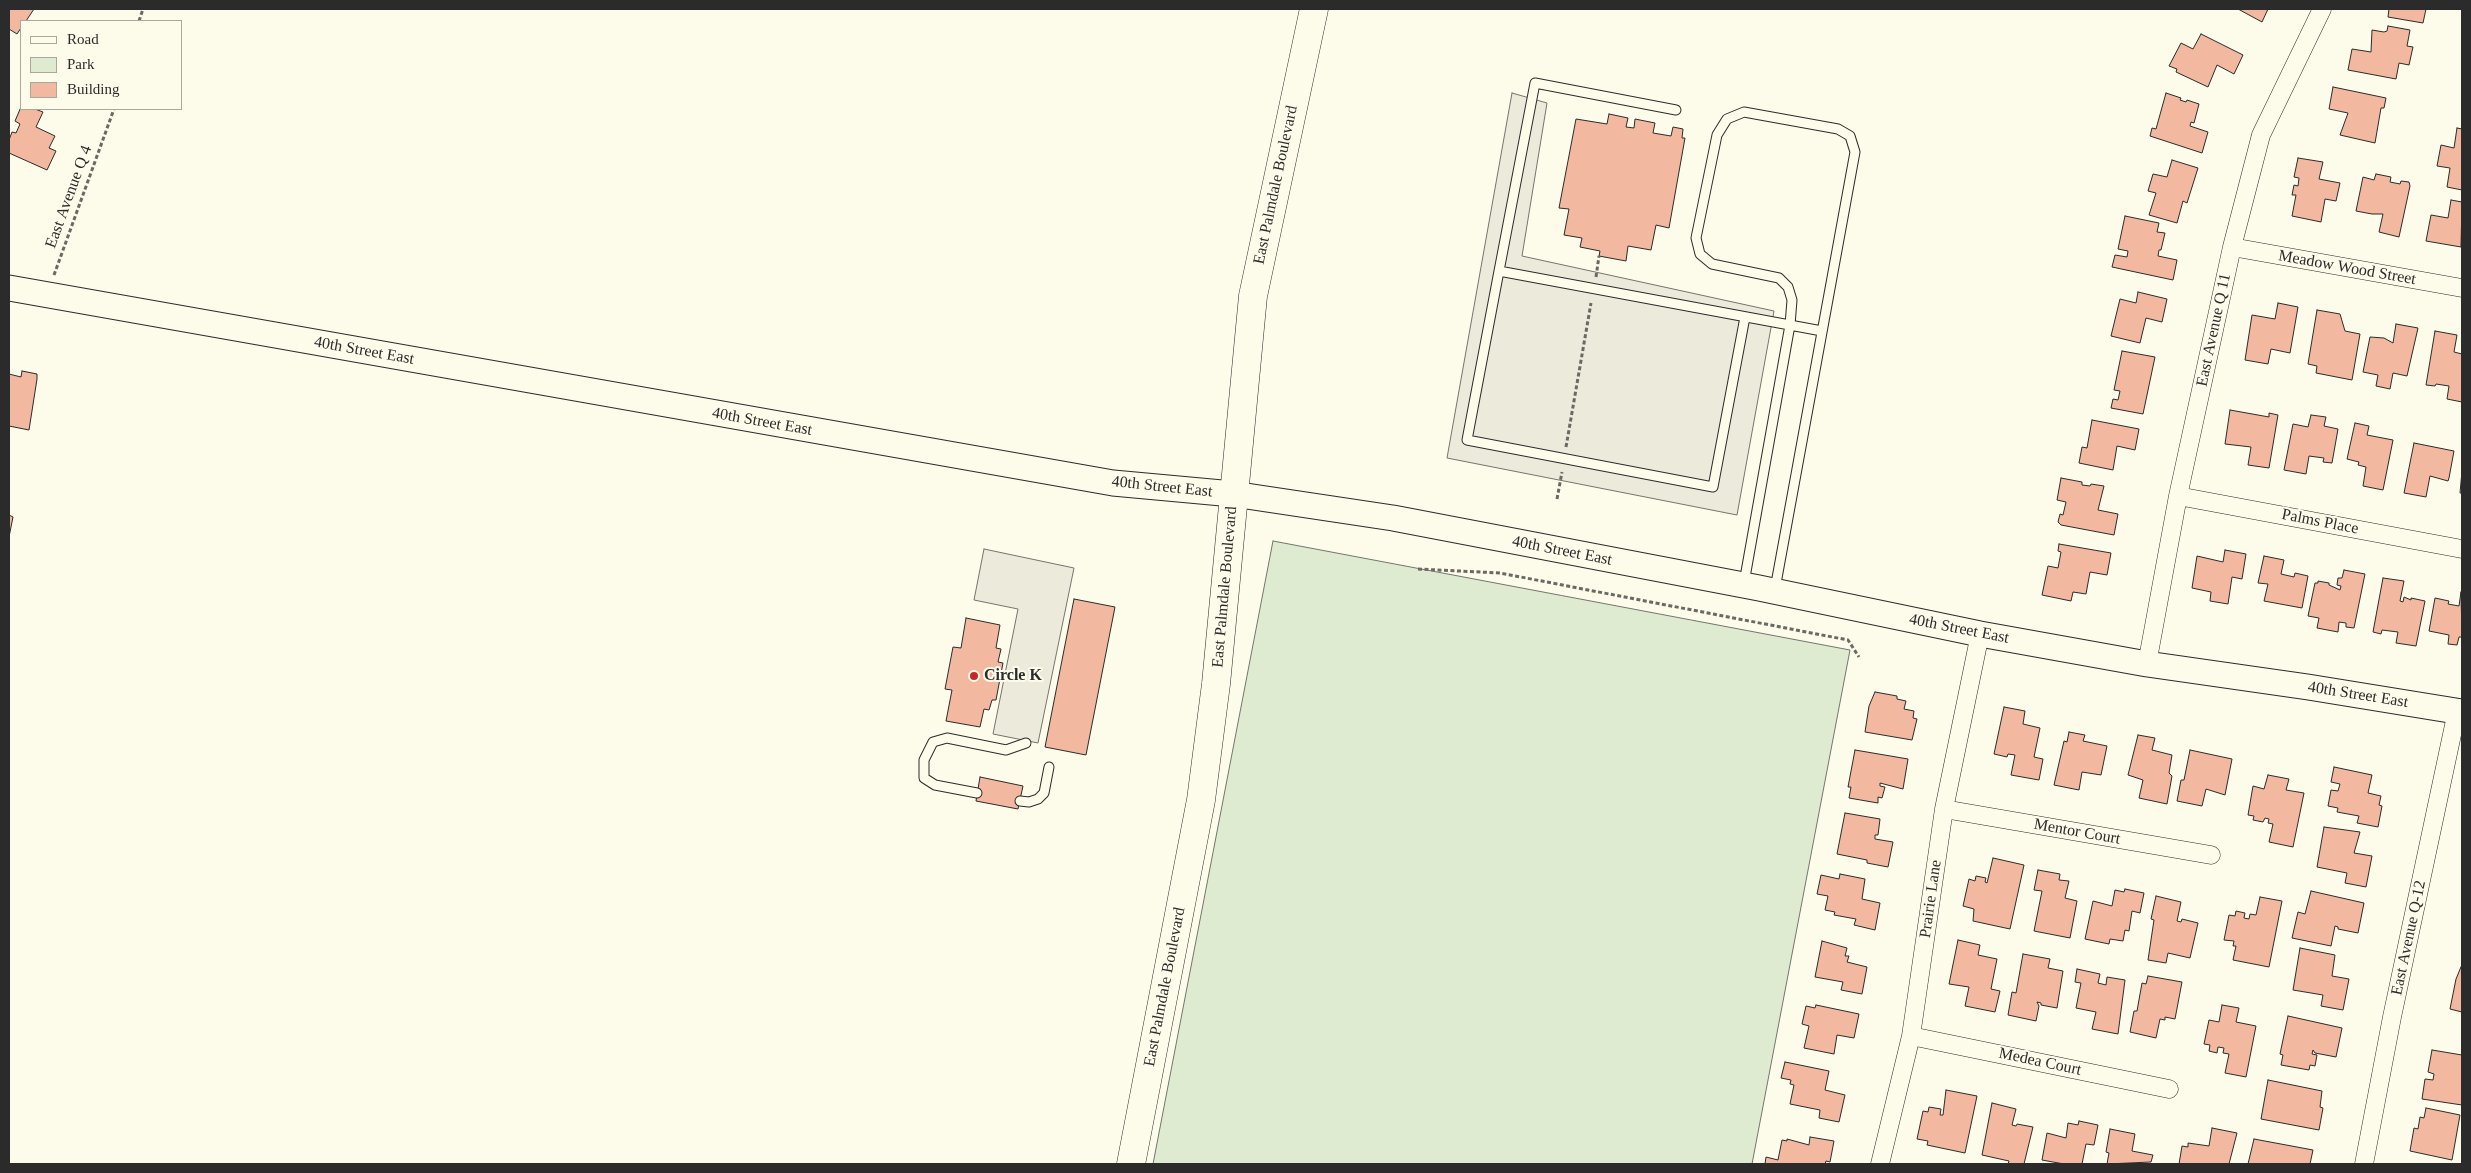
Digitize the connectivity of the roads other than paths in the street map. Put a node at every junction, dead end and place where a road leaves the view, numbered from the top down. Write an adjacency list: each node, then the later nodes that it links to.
1 (1314, 9): 11 (highway, East Palmdale Boulevard)
2 (2322, 9): 4 (street, East Avenue Q 11)
3 (1676, 110): 5 (lane)
4 (2232, 247): 7 (street, Meadow Wood Street); 12 (street, East Avenue Q 11)
5 (1499, 271): 8 (lane); 8 (lane)
6 (9, 288): 11 (main road, 40th Street East)
7 (2462, 288)
8 (1745, 317): 9 (lane)
9 (1790, 326): 10 (lane); 10 (lane); 14 (lane)
10 (1822, 331): 15 (lane)
11 (1233, 494): 14 (main road, 40th Street East); 27 (highway, East Palmdale Boulevard)
12 (2178, 496): 13 (street, Palms Place); 17 (street, East Avenue Q 11)
13 (2462, 549)
14 (1744, 586): 15 (main road, 40th Street East)
15 (1775, 592): 16 (main road, 40th Street East)
16 (1980, 634): 17 (main road, 40th Street East); 23 (street, Prairie Lane)
17 (2147, 664): 18 (main road, 40th Street East)
18 (2459, 712): 29 (street, East Avenue Q-12)
19 (1026, 744): 21 (lane)
20 (1049, 767): 22 (lane)
21 (977, 794)
22 (1020, 801)
23 (1944, 809): 24 (street, Mentor Court); 25 (street, Prairie Lane)
24 (2211, 855)
25 (1911, 1036): 26 (street, Medea Court); 28 (street, Prairie Lane)
26 (2169, 1089)
27 (1131, 1164)
28 (1880, 1164)
29 (2364, 1164)

